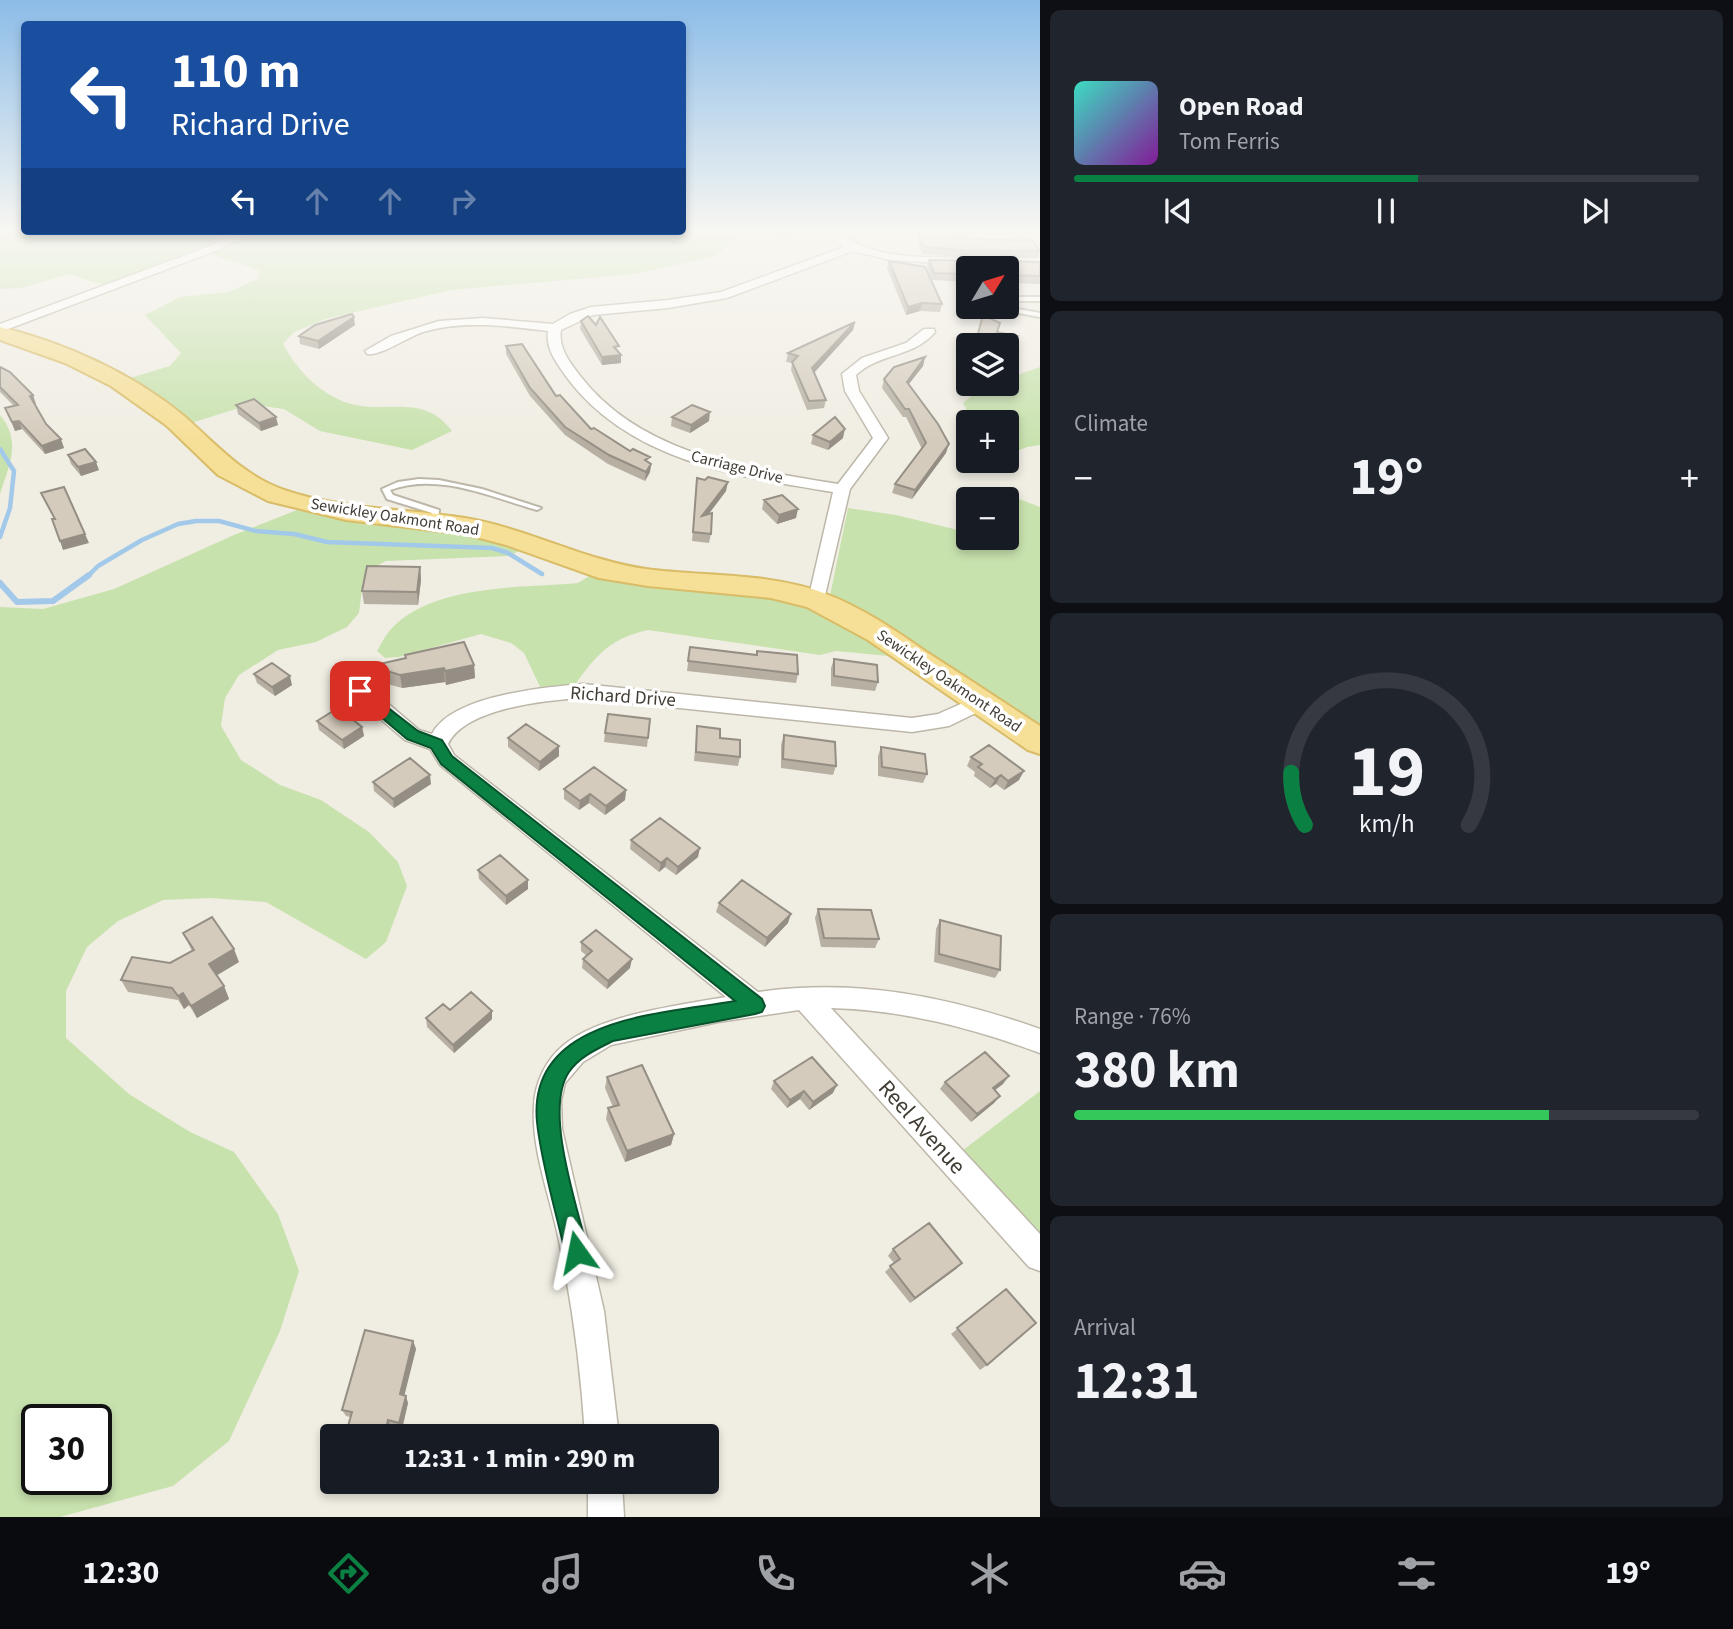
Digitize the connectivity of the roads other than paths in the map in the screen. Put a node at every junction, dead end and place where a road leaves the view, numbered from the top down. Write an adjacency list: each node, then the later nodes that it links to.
1 (73, 303): 6 (street)
2 (675, 303): 5 (street)
3 (1011, 303): 4 (lane)
4 (1040, 314)
5 (555, 328): 8 (street); 9 (street, Carriage Drive)
6 (0, 331): 11 (main road, Sewickley Oakmont Road)
7 (929, 332): 9 (street)
8 (372, 351)
9 (842, 489): 12 (street)
10 (537, 508): 11 (lane)
11 (434, 521): 12 (main road, Sewickley Oakmont Road)
12 (817, 600): 14 (main road, Sewickley Oakmont Road)
13 (343, 676): 16 (street)
14 (981, 702): 15 (main road, Sewickley Oakmont Road); 16 (street, Richard Drive)
15 (1040, 742)
16 (437, 744): 18 (street)
17 (805, 998): 18 (street); 19 (street); 20 (street, Reel Avenue)
18 (755, 1006): 21 (street)
19 (1040, 1041)
20 (1040, 1256)
21 (602, 1424)
22 (605, 1494): 23 (street)
23 (606, 1517)

